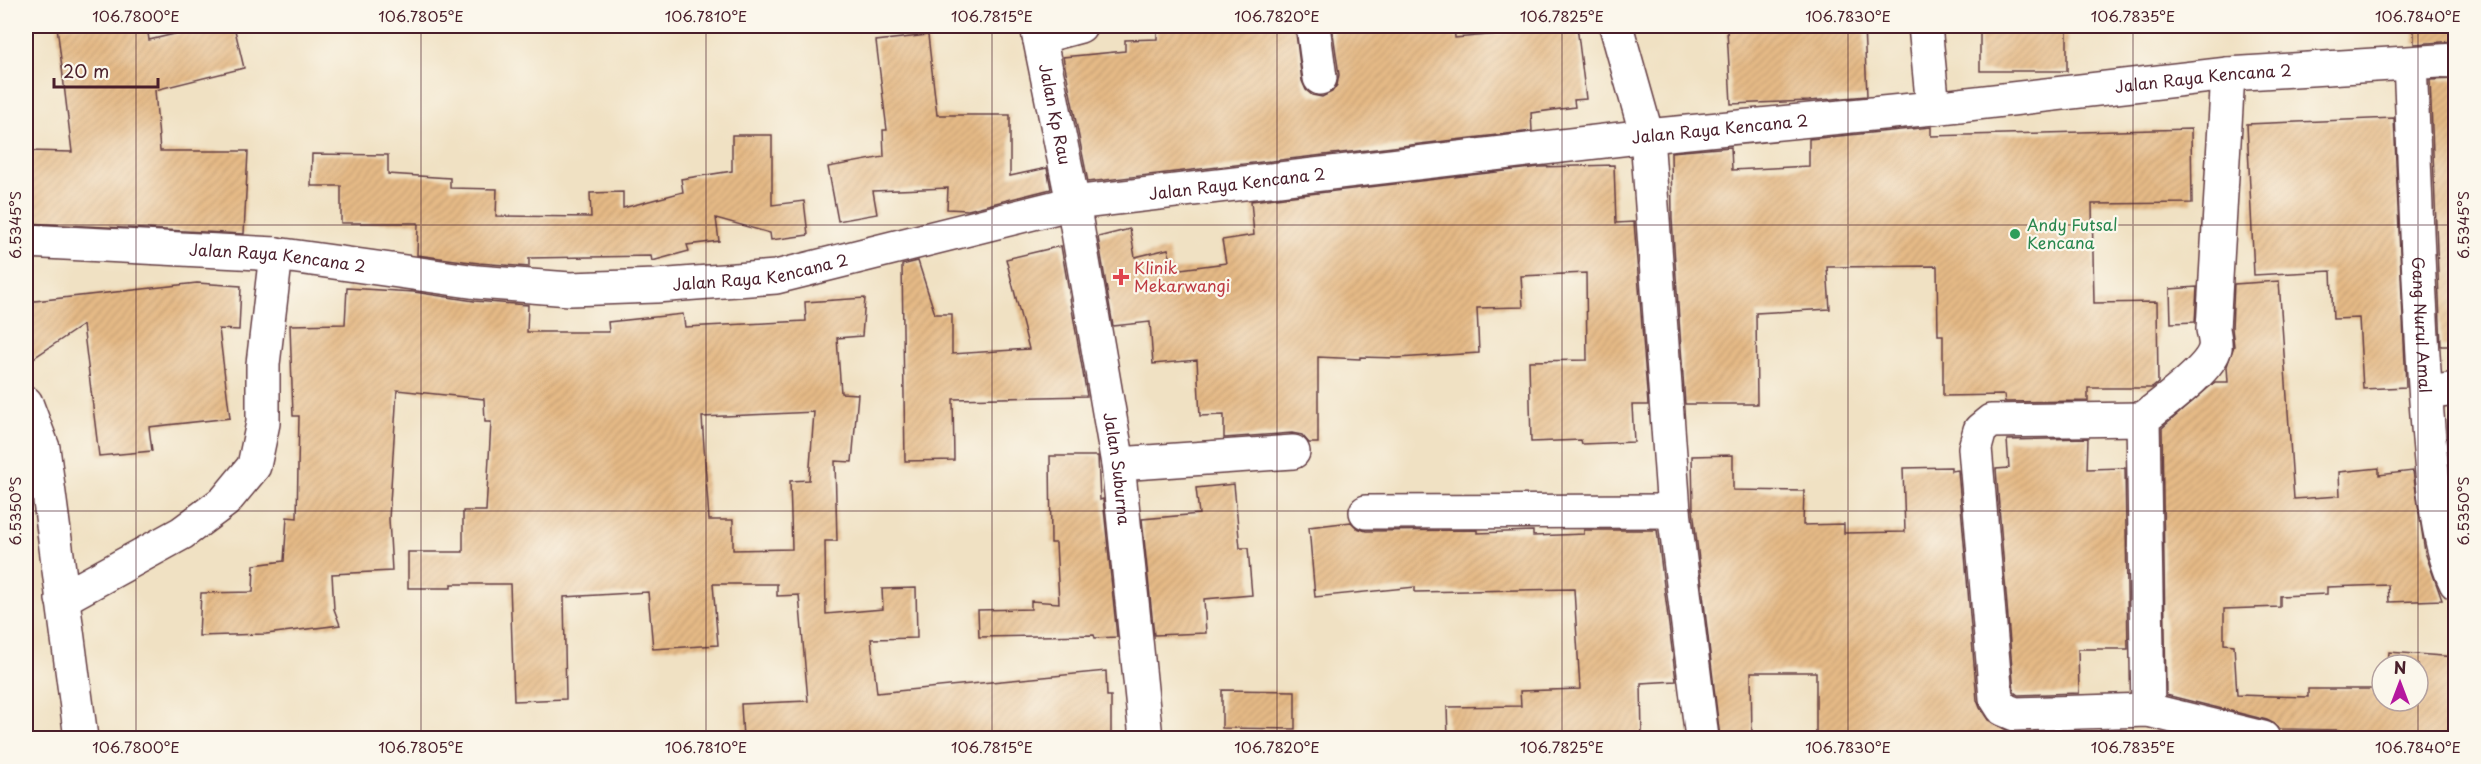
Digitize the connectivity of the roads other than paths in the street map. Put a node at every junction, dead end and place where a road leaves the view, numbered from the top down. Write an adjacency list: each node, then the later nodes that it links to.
1 (1080, 26): 5 (street)
2 (1313, 26): 9 (street)
3 (1616, 26): 11 (street)
4 (1925, 26): 10 (street)
5 (1038, 31): 12 (street, Jalan Kp Rau)
6 (2456, 60): 7 (street, Jalan Raya Kencana 2)
7 (2410, 64): 8 (street, Jalan Raya Kencana 2); 15 (street, Gang Nurul Amal)
8 (2228, 74): 10 (street, Jalan Raya Kencana 2); 17 (street)
9 (1320, 78)
10 (1933, 108): 11 (street, Jalan Raya Kencana 2)
11 (1647, 136): 12 (street, Jalan Raya Kencana 2); 21 (street)
12 (1073, 202): 14 (street, Jalan Raya Kencana 2); 19 (street, Jalan Suburna)
13 (26, 241): 14 (street, Jalan Raya Kencana 2)
14 (276, 254): 24 (street)
15 (2440, 391): 20 (street, Gang Nurul Amal)
16 (26, 403): 24 (street)
17 (2143, 419): 25 (street); 25 (street)
18 (1293, 452): 19 (street)
19 (1118, 464): 27 (street, Jalan Suburna)
20 (2445, 495): 23 (street, Gang Nurul Amal)
21 (1674, 511): 22 (street); 28 (street)
22 (1366, 512)
23 (2456, 583)
24 (62, 599): 26 (street)
25 (2148, 710): 29 (street)
26 (81, 738)
27 (1146, 738)
28 (1702, 738)
29 (2263, 738)

